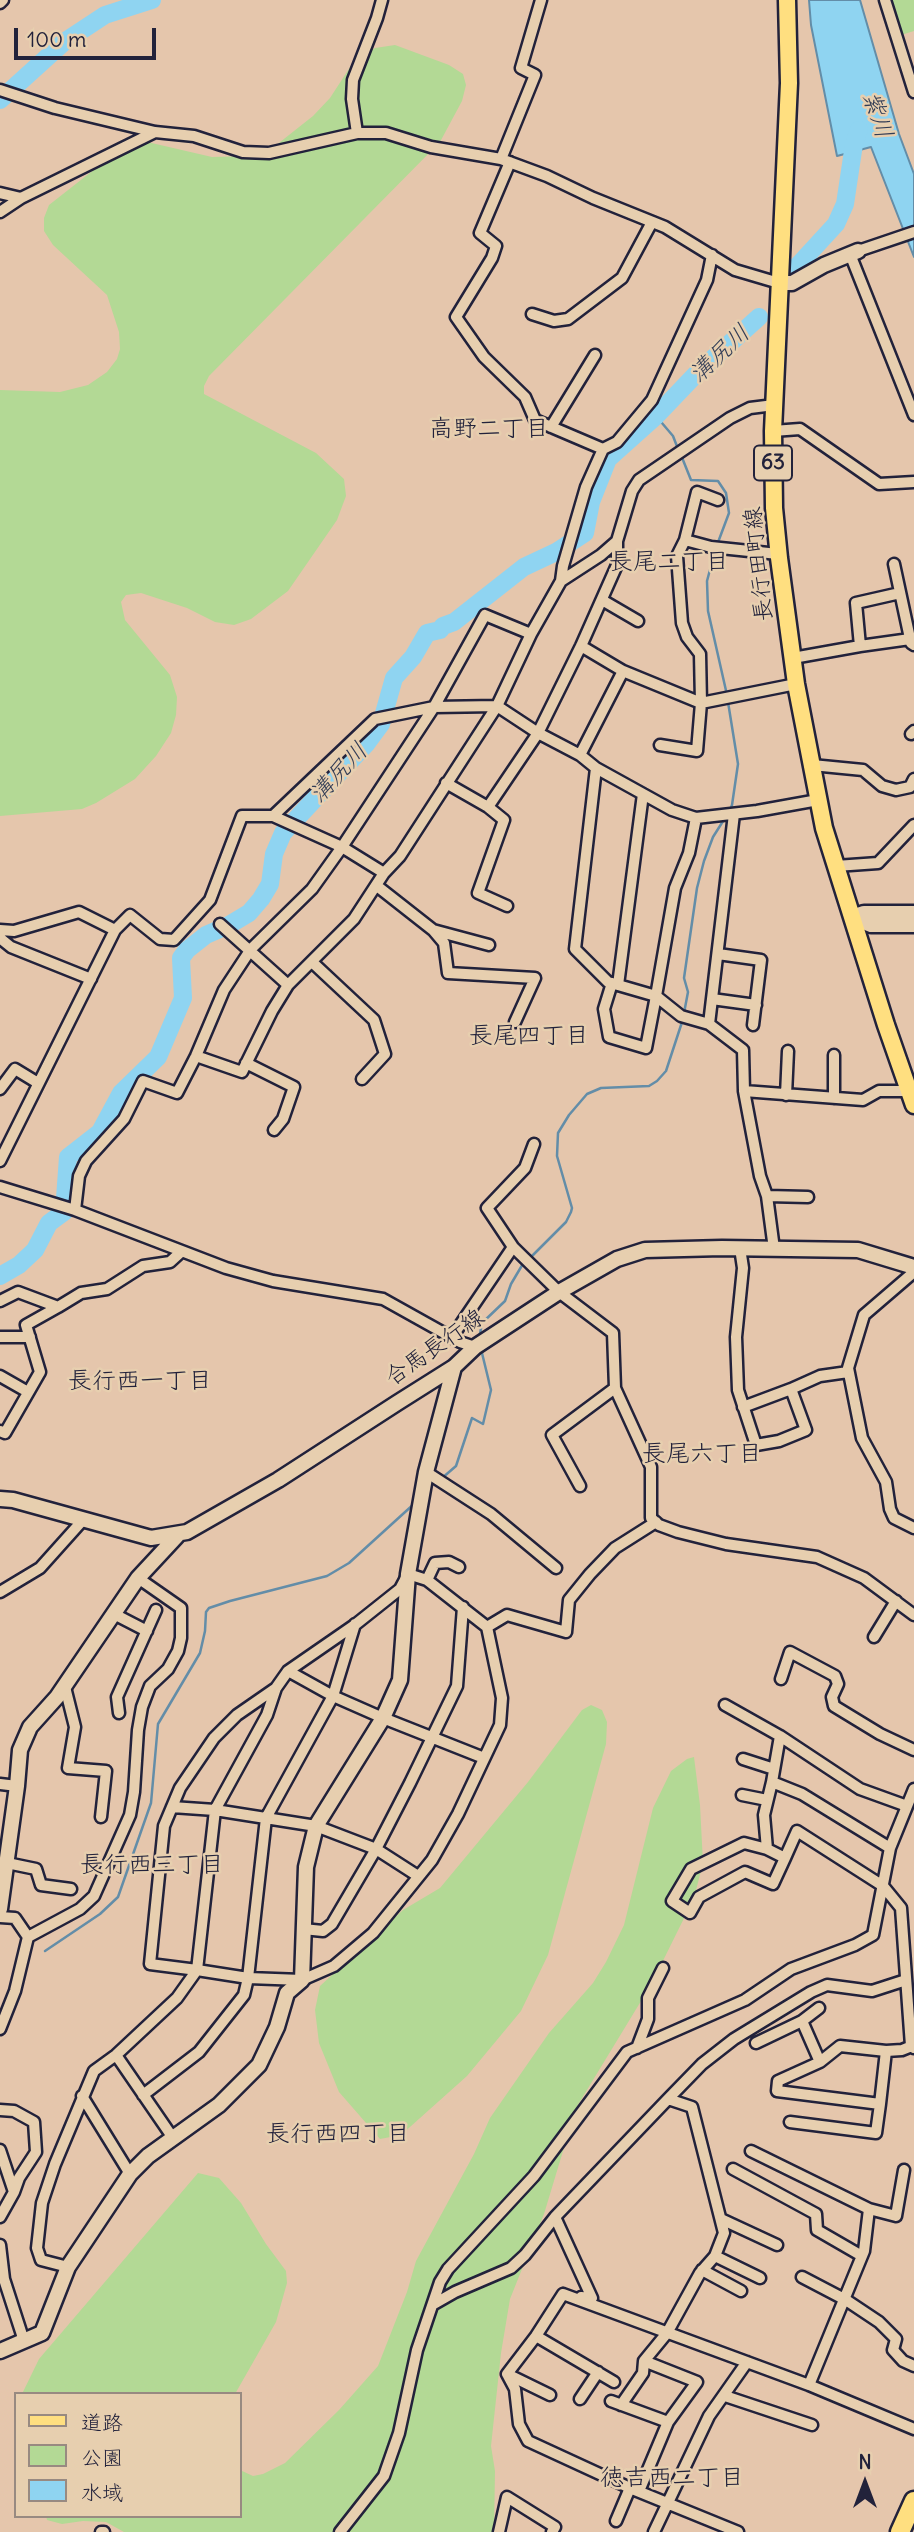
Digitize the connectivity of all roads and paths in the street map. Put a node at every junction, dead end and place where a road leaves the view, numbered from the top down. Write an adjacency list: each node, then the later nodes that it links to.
1 (382, 0): 8 (street)
2 (541, 0): 9 (street)
3 (787, 0): 17 (main road, 長行田町線 / 63)
4 (885, 0): 6 (street)
5 (0, 90): 7 (street)
6 (914, 92)
7 (155, 132): 8 (street); 11 (street)
8 (357, 133): 9 (street)
9 (505, 161): 13 (street); 22 (street)
10 (0, 194): 11 (street)
11 (21, 198): 12 (street)
12 (0, 212)
13 (653, 222): 16 (street); 18 (street)
14 (914, 232): 15 (street)
15 (854, 253): 17 (street); 21 (street)
16 (712, 255): 17 (street); 24 (street)
17 (779, 283): 20 (main road, 長行田町線 / 63)
18 (532, 314)
19 (594, 355): 22 (street)
20 (774, 405): 23 (main road, 長行田町線 / 63); 28 (street)
21 (914, 415)
22 (551, 427): 24 (street)
23 (773, 432): 25 (street); 29 (main road, 長行田町線 / 63)
24 (603, 449): 31 (street)
25 (914, 482)
26 (718, 500): 27 (street)
27 (685, 540): 29 (street); 42 (street)
28 (617, 541): 31 (street); 33 (street)
29 (778, 554): 39 (main road, 長行田町線 / 63)
30 (894, 564): 32 (street)
31 (561, 581): 35 (street)
32 (900, 593): 36 (street); 38 (street)
33 (602, 600): 34 (street); 37 (street)
34 (638, 621)
35 (531, 634): 43 (street); 44 (street)
36 (912, 642): 38 (street)
37 (582, 646): 40 (street); 45 (street)
38 (860, 646): 39 (street)
39 (793, 658): 41 (main road, 長行田町線 / 63)
40 (623, 671): 42 (street); 47 (street)
41 (796, 684): 42 (street); 48 (main road, 長行田町線 / 63)
42 (701, 704): 46 (street)
43 (434, 706): 44 (street); 56 (street); 59 (street)
44 (497, 706): 45 (street); 51 (street)
45 (538, 733): 47 (street); 54 (street)
46 (660, 745)
47 (580, 755): 49 (street)
48 (812, 765): 50 (street); 53 (main road, 長行田町線 / 63)
49 (596, 768): 52 (street); 77 (street)
50 (914, 779)
51 (446, 783): 54 (street); 61 (street)
52 (643, 794): 57 (street); 77 (street)
53 (818, 800): 55 (street); 60 (main road, 長行田町線 / 63)
54 (488, 807): 63 (street)
55 (734, 814): 57 (street); 74 (street)
56 (273, 816): 59 (street); 69 (street)
57 (696, 818): 79 (street)
58 (914, 825): 60 (street)
59 (342, 847): 61 (street); 73 (street)
60 (836, 866): 65 (main road, 長行田町線 / 63)
61 (384, 873): 62 (street)
62 (377, 886): 70 (street); 75 (street)
63 (507, 906)
64 (914, 913): 65 (street)
65 (852, 917): 67 (street); 89 (main road, 長行田町線 / 63)
66 (220, 924): 73 (street)
67 (914, 925)
68 (0, 930): 69 (street)
69 (116, 930): 76 (street)
70 (433, 930): 72 (street); 82 (street)
71 (0, 938): 76 (street)
72 (489, 944)
73 (251, 949): 78 (street); 87 (street)
74 (718, 954): 80 (street); 81 (street)
75 (312, 962): 78 (street); 90 (street)
76 (91, 978): 91 (street)
77 (615, 984): 79 (street); 79 (street)
78 (288, 985): 88 (street)
79 (656, 996): 83 (street)
80 (712, 999): 81 (street); 83 (street)
81 (756, 1005): 84 (street)
82 (515, 1022)
83 (709, 1024): 93 (street)
84 (753, 1025)
85 (788, 1051): 94 (street)
86 (834, 1055): 95 (street)
87 (196, 1056): 88 (street); 103 (street)
88 (246, 1063): 97 (street)
89 (907, 1066): 96 (main road, 長行田町線 / 63)
90 (362, 1079)
91 (38, 1083): 92 (street); 99 (street)
92 (0, 1089)
93 (744, 1091): 94 (street); 101 (street)
94 (786, 1095): 95 (street)
95 (834, 1098): 96 (street)
96 (912, 1098)
97 (274, 1130)
98 (534, 1144): 104 (street)
99 (0, 1161)
100 (0, 1187): 103 (street)
101 (766, 1196): 102 (street); 106 (street)
102 (808, 1197)
103 (75, 1210): 107 (street)
104 (513, 1247): 110 (street); 115 (street)
105 (740, 1248): 106 (street, 合馬長行線); 110 (street, 合馬長行線); 123 (street)
106 (774, 1249): 108 (street, 合馬長行線)
107 (182, 1251): 112 (street); 115 (street)
108 (914, 1267)
109 (914, 1272): 118 (street)
110 (559, 1292): 116 (street, 合馬長行線); 120 (street)
111 (0, 1301): 112 (street)
112 (58, 1307): 114 (street)
113 (0, 1337): 114 (street)
114 (30, 1338): 122 (street)
115 (452, 1338): 116 (street)
116 (475, 1347): 117 (street, 合馬長行線)
117 (454, 1367): 125 (street); 131 (street, 合馬長行線)
118 (848, 1372): 121 (street); 130 (street)
119 (0, 1377): 122 (street)
120 (615, 1388): 126 (street); 129 (street)
121 (791, 1389): 123 (street); 123 (street)
122 (29, 1392): 124 (street)
123 (743, 1407)
124 (0, 1431)
125 (426, 1472): 133 (street); 134 (street)
126 (580, 1486)
127 (0, 1499): 128 (street, 合馬長行線)
128 (83, 1520): 131 (street, 合馬長行線); 137 (street)
129 (656, 1522): 138 (street); 144 (street)
130 (914, 1528)
131 (177, 1536): 135 (street)
132 (459, 1567): 136 (street)
133 (556, 1568)
134 (408, 1574): 136 (street); 143 (street); 154 (street)
135 (138, 1578): 141 (street); 187 (street)
136 (426, 1580): 139 (street)
137 (0, 1592)
138 (896, 1601): 142 (street); 146 (street)
139 (463, 1607): 144 (street); 156 (street)
140 (156, 1610): 145 (street)
141 (114, 1614): 145 (street); 149 (street)
142 (914, 1615)
143 (356, 1624): 147 (street); 151 (street)
144 (487, 1627): 158 (street)
145 (147, 1631): 153 (street)
146 (874, 1637)
147 (288, 1671): 150 (street); 151 (street)
148 (781, 1679): 157 (street)
149 (65, 1687): 163 (street); 170 (street)
150 (276, 1688): 168 (street); 169 (street)
151 (333, 1696): 154 (street); 171 (street)
152 (725, 1706): 155 (street)
153 (119, 1713)
154 (383, 1718): 156 (street); 172 (street)
155 (780, 1736): 160 (street); 167 (street)
156 (432, 1737): 158 (street); 175 (street)
157 (914, 1750)
158 (484, 1758): 179 (street)
159 (743, 1759): 160 (street)
160 (774, 1769): 161 (street)
161 (772, 1782): 166 (street); 174 (street)
162 (0, 1784): 163 (street)
163 (17, 1786): 173 (street)
164 (914, 1789): 167 (street)
165 (742, 1795): 166 (street)
166 (767, 1800): 176 (street)
167 (907, 1806): 174 (street)
168 (172, 1807): 169 (street); 190 (street)
169 (215, 1810): 171 (street); 190 (street)
170 (101, 1817)
171 (266, 1818): 172 (street); 191 (street)
172 (316, 1825): 175 (street); 186 (street)
173 (5, 1835): 178 (street)
174 (890, 1848): 180 (street)
175 (376, 1849): 179 (street); 186 (street)
176 (767, 1849): 177 (street); 177 (street)
177 (785, 1858): 180 (street)
178 (7, 1863): 181 (street); 184 (street)
179 (418, 1876): 192 (street)
180 (883, 1886): 183 (street); 199 (street)
181 (71, 1889)
182 (914, 1907): 183 (street)
183 (901, 1908): 188 (street)
184 (0, 1909)
185 (0, 1917): 187 (street)
186 (303, 1929): 192 (street)
187 (28, 1937): 196 (street)
188 (909, 1946): 193 (street)
189 (663, 1968): 199 (street)
190 (197, 1970): 191 (street); 201 (street)
191 (248, 1978): 192 (street); 203 (street)
192 (302, 1980): 209 (street)
193 (906, 1980): 198 (street); 205 (street)
194 (819, 2008): 195 (street)
195 (802, 2021): 197 (street); 202 (street)
196 (0, 2029)
197 (756, 2043)
198 (913, 2046): 200 (street)
199 (638, 2048): 231 (street)
200 (886, 2051): 202 (street); 206 (street)
201 (116, 2055): 203 (street); 204 (street)
202 (820, 2062): 206 (street)
203 (143, 2095): 209 (street)
204 (82, 2096): 214 (street); 224 (street)
205 (668, 2099): 218 (street); 219 (street)
206 (880, 2104): 208 (street)
207 (0, 2110): 215 (street)
208 (790, 2122)
209 (173, 2138): 214 (street)
210 (0, 2150): 215 (street)
211 (751, 2151): 216 (street)
212 (733, 2169): 223 (street)
213 (904, 2170): 216 (street)
214 (130, 2174): 224 (street)
215 (14, 2192): 217 (street)
216 (869, 2208): 223 (street)
217 (0, 2217)
218 (555, 2217): 229 (street); 231 (street)
219 (721, 2219): 221 (street); 222 (street)
220 (0, 2245): 234 (street)
221 (778, 2245)
222 (715, 2256): 225 (street); 227 (street)
223 (862, 2256): 230 (street)
224 (68, 2267): 234 (street)
225 (702, 2270): 228 (street); 232 (street)
226 (802, 2277): 230 (street)
227 (760, 2278)
228 (741, 2291)
229 (563, 2294): 232 (street); 233 (street)
230 (846, 2300): 238 (street); 242 (street)
231 (434, 2304): 253 (street)
232 (667, 2333): 236 (street); 237 (street)
233 (536, 2336): 239 (street); 240 (street)
234 (24, 2341): 235 (street)
235 (0, 2351)
236 (644, 2361): 246 (street); 246 (street)
237 (747, 2362): 242 (street); 244 (street)
238 (914, 2366)
239 (598, 2372): 241 (street); 245 (street)
240 (507, 2374): 243 (street); 249 (street)
241 (614, 2382)
242 (809, 2385): 248 (street)
243 (550, 2395)
244 (725, 2396): 247 (street); 251 (street)
245 (580, 2399)
246 (668, 2422): 249 (street)
247 (812, 2425)
248 (914, 2429)
249 (635, 2489): 251 (street); 252 (street)
250 (914, 2501): 258 (highway)
251 (667, 2502): 256 (street); 257 (street)
252 (616, 2521)
253 (340, 2532)
254 (499, 2532): 255 (street)
255 (552, 2532)
256 (654, 2532)
257 (738, 2532)
258 (900, 2532)

